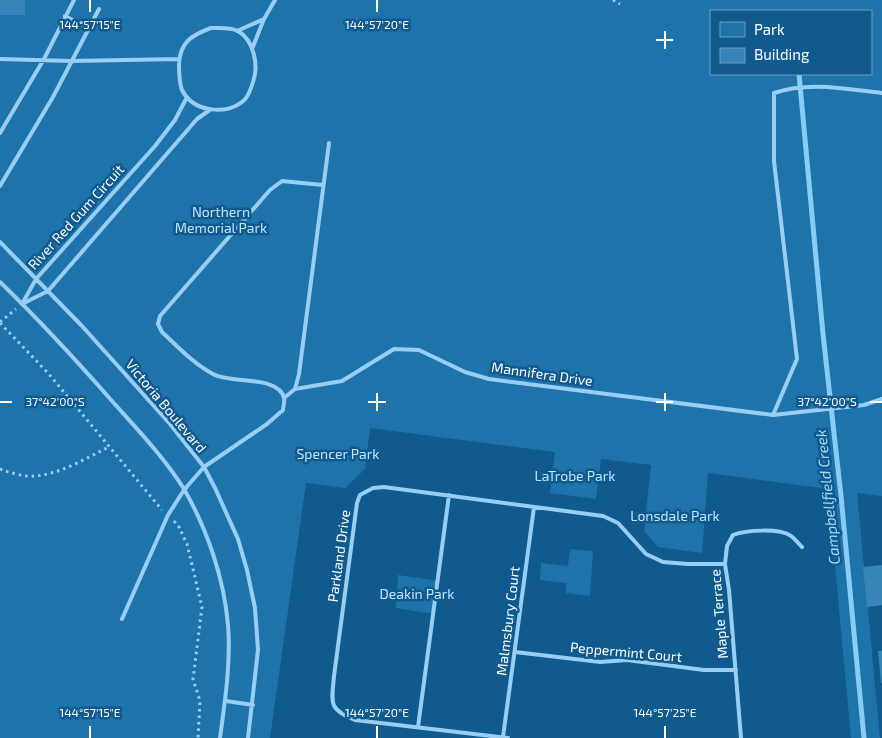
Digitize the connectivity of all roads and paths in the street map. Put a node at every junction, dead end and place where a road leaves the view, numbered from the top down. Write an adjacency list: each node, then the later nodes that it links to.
1 (74, 0): 6 (lane)
2 (274, 0): 7 (lane)
3 (613, 0): 4 (path)
4 (620, 4)
5 (100, 9): 8 (lane)
6 (64, 16): 8 (lane); 12 (lane)
7 (264, 19): 9 (lane); 10 (lane)
8 (89, 29): 14 (lane)
9 (237, 31): 10 (lane); 13 (lane)
10 (252, 49): 17 (lane)
11 (0, 59): 12 (lane)
12 (44, 60): 14 (lane); 18 (lane)
13 (179, 60): 14 (lane); 16 (lane)
14 (72, 61): 21 (lane)
15 (882, 93): 31 (lane)
16 (188, 97): 17 (lane); 23 (lane, River Red Gum Circuit)
17 (212, 109): 25 (lane, River Red Gum Circuit)
18 (0, 133)
19 (329, 143): 20 (lane)
20 (324, 185): 28 (lane); 29 (lane)
21 (0, 186)
22 (0, 242): 23 (lane, Victoria Boulevard)
23 (36, 279): 25 (lane, Victoria Boulevard); 26 (lane, River Red Gum Circuit)
24 (0, 282): 26 (lane)
25 (48, 291): 26 (lane, River Red Gum Circuit); 33 (lane, Victoria Boulevard)
26 (22, 304): 27 (path); 35 (lane)
27 (0, 322): 32 (path)
28 (295, 389): 29 (lane); 31 (lane, Mannifera Drive)
29 (284, 398): 33 (lane)
30 (882, 399): 31 (lane, Mannifera Drive)
31 (773, 414)
32 (109, 447): 34 (path); 38 (path)
33 (204, 467): 35 (lane); 45 (lane, Victoria Boulevard)
34 (0, 469)
35 (184, 490): 38 (lane); 44 (lane)
36 (450, 495): 37 (lane, Parkland Drive); 46 (lane); 46 (lane, Parkland Drive)
37 (534, 507): 40 (lane, Parkland Drive); 42 (lane, Malmsbury Court)
38 (168, 515): 41 (lane); 47 (path)
39 (802, 547): 40 (lane, Maple Terrace)
40 (725, 564): 43 (lane, Maple Terrace)
41 (122, 619)
42 (515, 652): 43 (lane, Peppermint Court); 50 (lane, Malmsbury Court)
43 (736, 670): 51 (lane, Maple Terrace)
44 (226, 700): 45 (lane); 48 (lane)
45 (253, 705): 49 (lane, Victoria Boulevard)
46 (418, 727): 50 (lane, Parkland Drive)
47 (198, 738)
48 (220, 738)
49 (248, 738)
50 (506, 738)
51 (741, 738)

